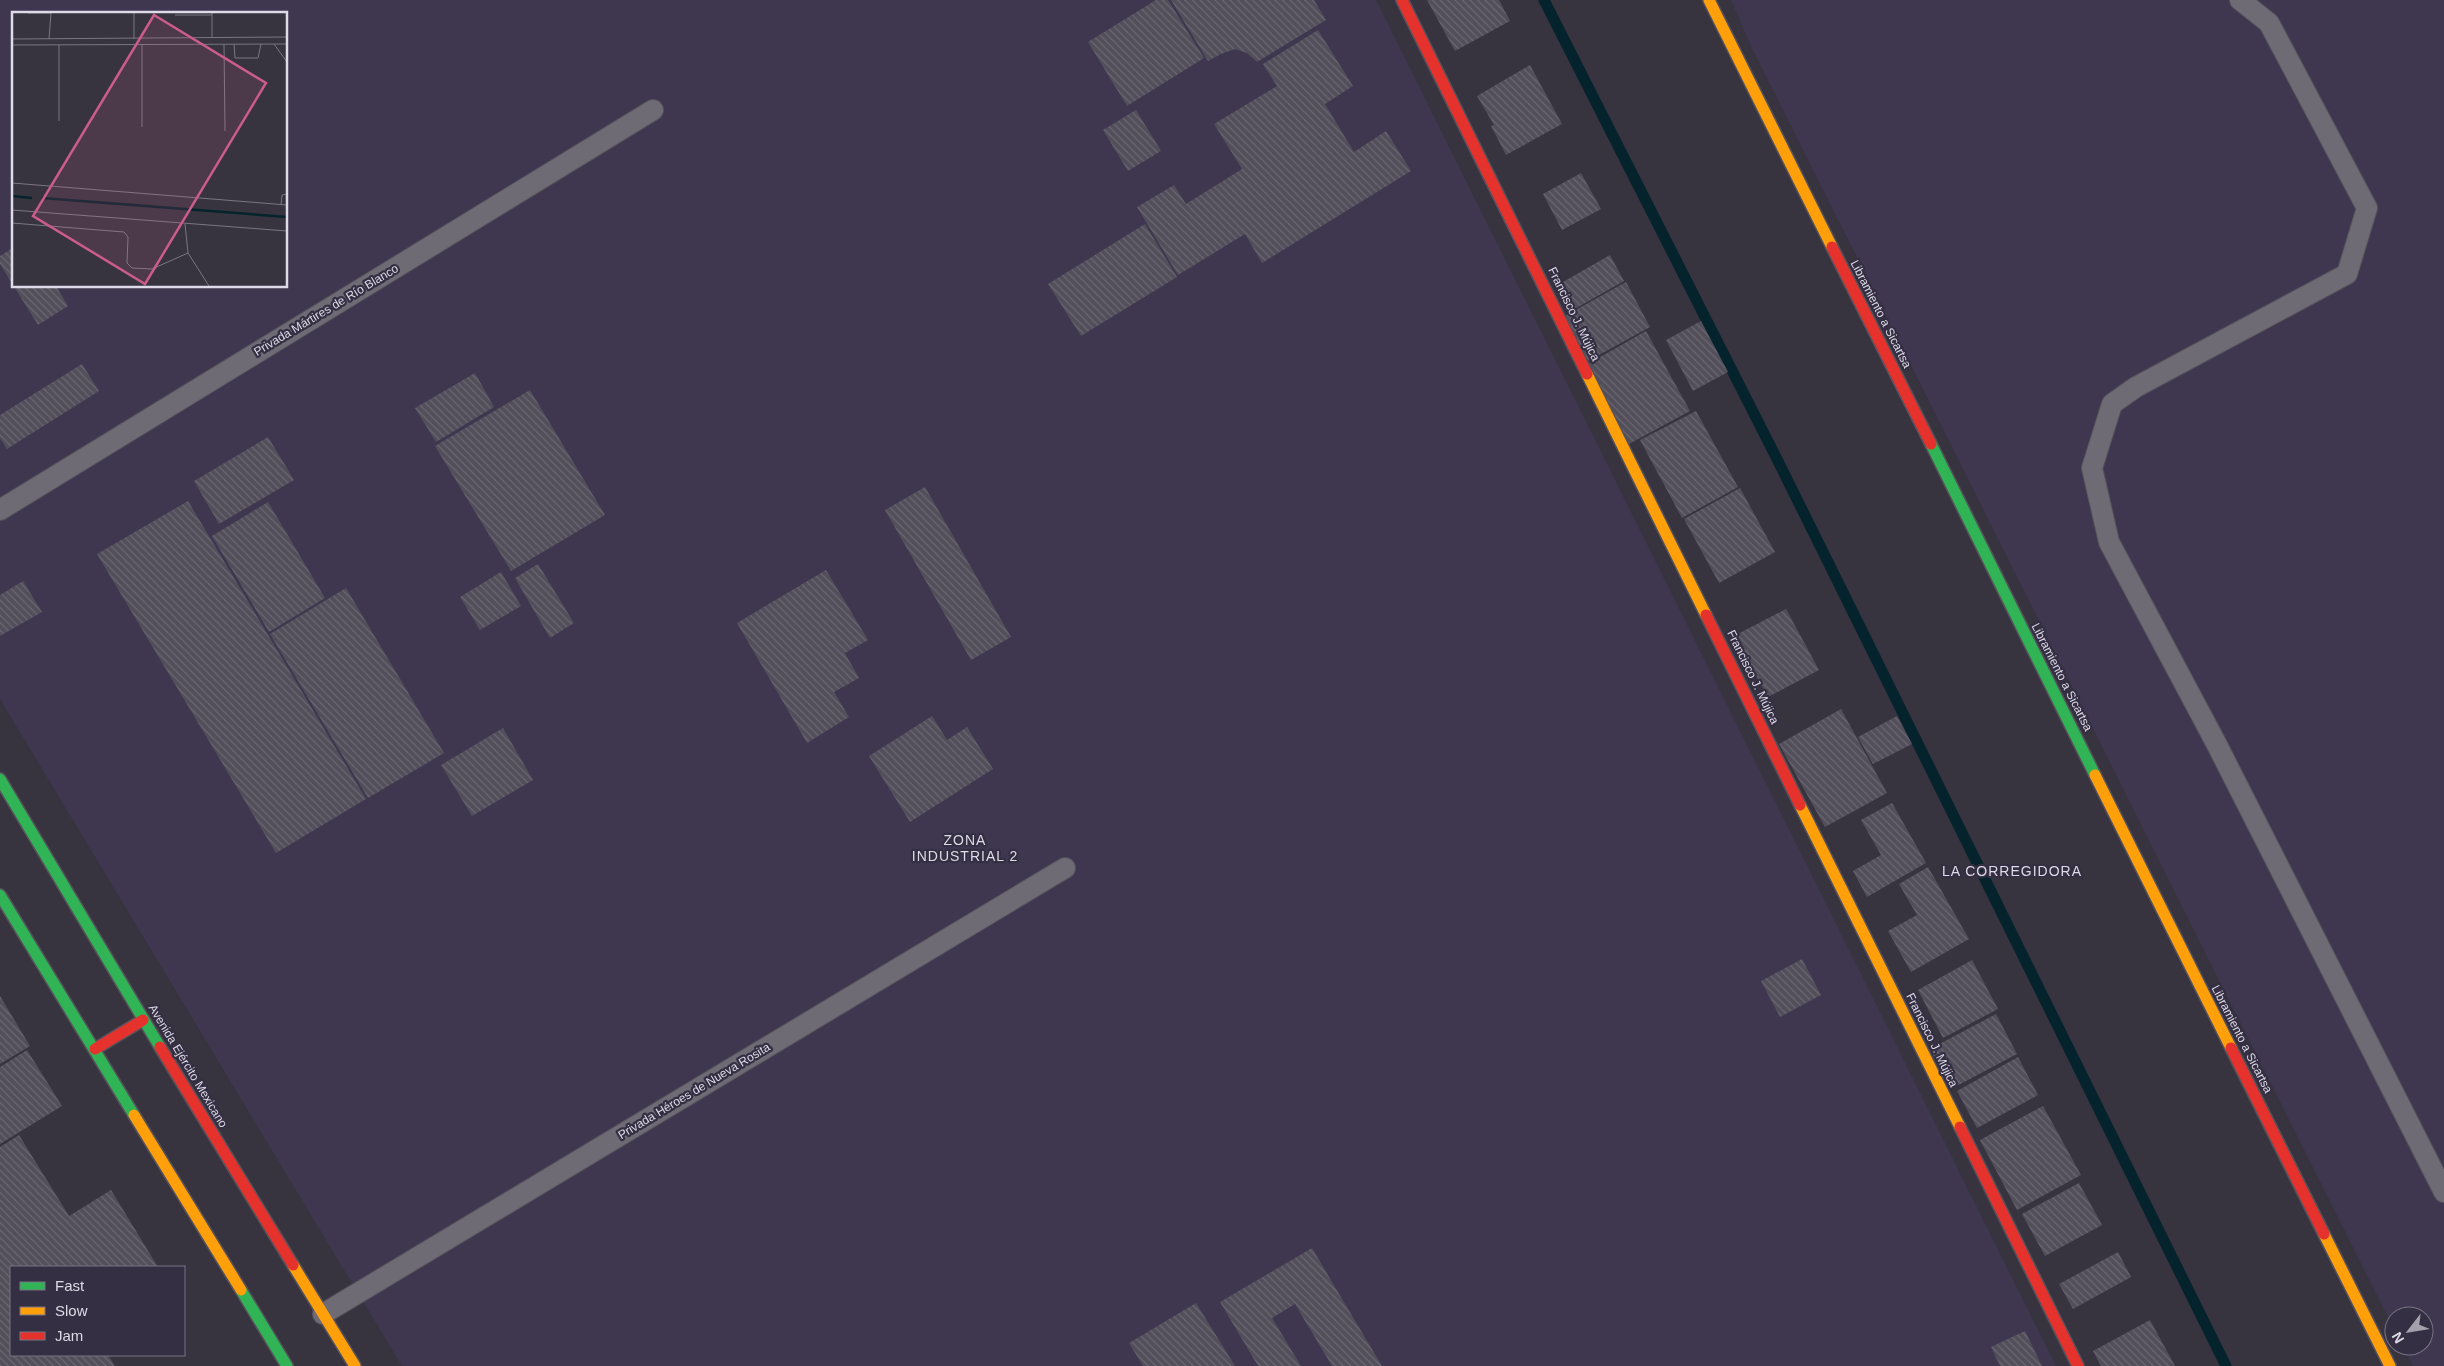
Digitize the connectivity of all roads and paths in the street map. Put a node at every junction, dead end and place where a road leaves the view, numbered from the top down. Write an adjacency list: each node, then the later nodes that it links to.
1 (1402, 0): 15 (street, Francisco J. Mújica)
2 (1709, 0): 16 (street, Libramiento a Sicartsa)
3 (2240, 0): 11 (lane)
4 (653, 110): 5 (lane, Privada Mártires de Río Blanco)
5 (0, 510)
6 (0, 779): 9 (street, Avenida Ejército Mexicano)
7 (1065, 868): 12 (lane, Privada Héroes de Nueva Rosita)
8 (0, 895): 10 (street)
9 (143, 1020): 10 (street); 12 (street, Avenida Ejército Mexicano)
10 (95, 1049): 13 (street)
11 (2444, 1192)
12 (323, 1314): 14 (street, Avenida Ejército Mexicano)
13 (287, 1366)
14 (355, 1366)
15 (2078, 1366)
16 (2390, 1366)

